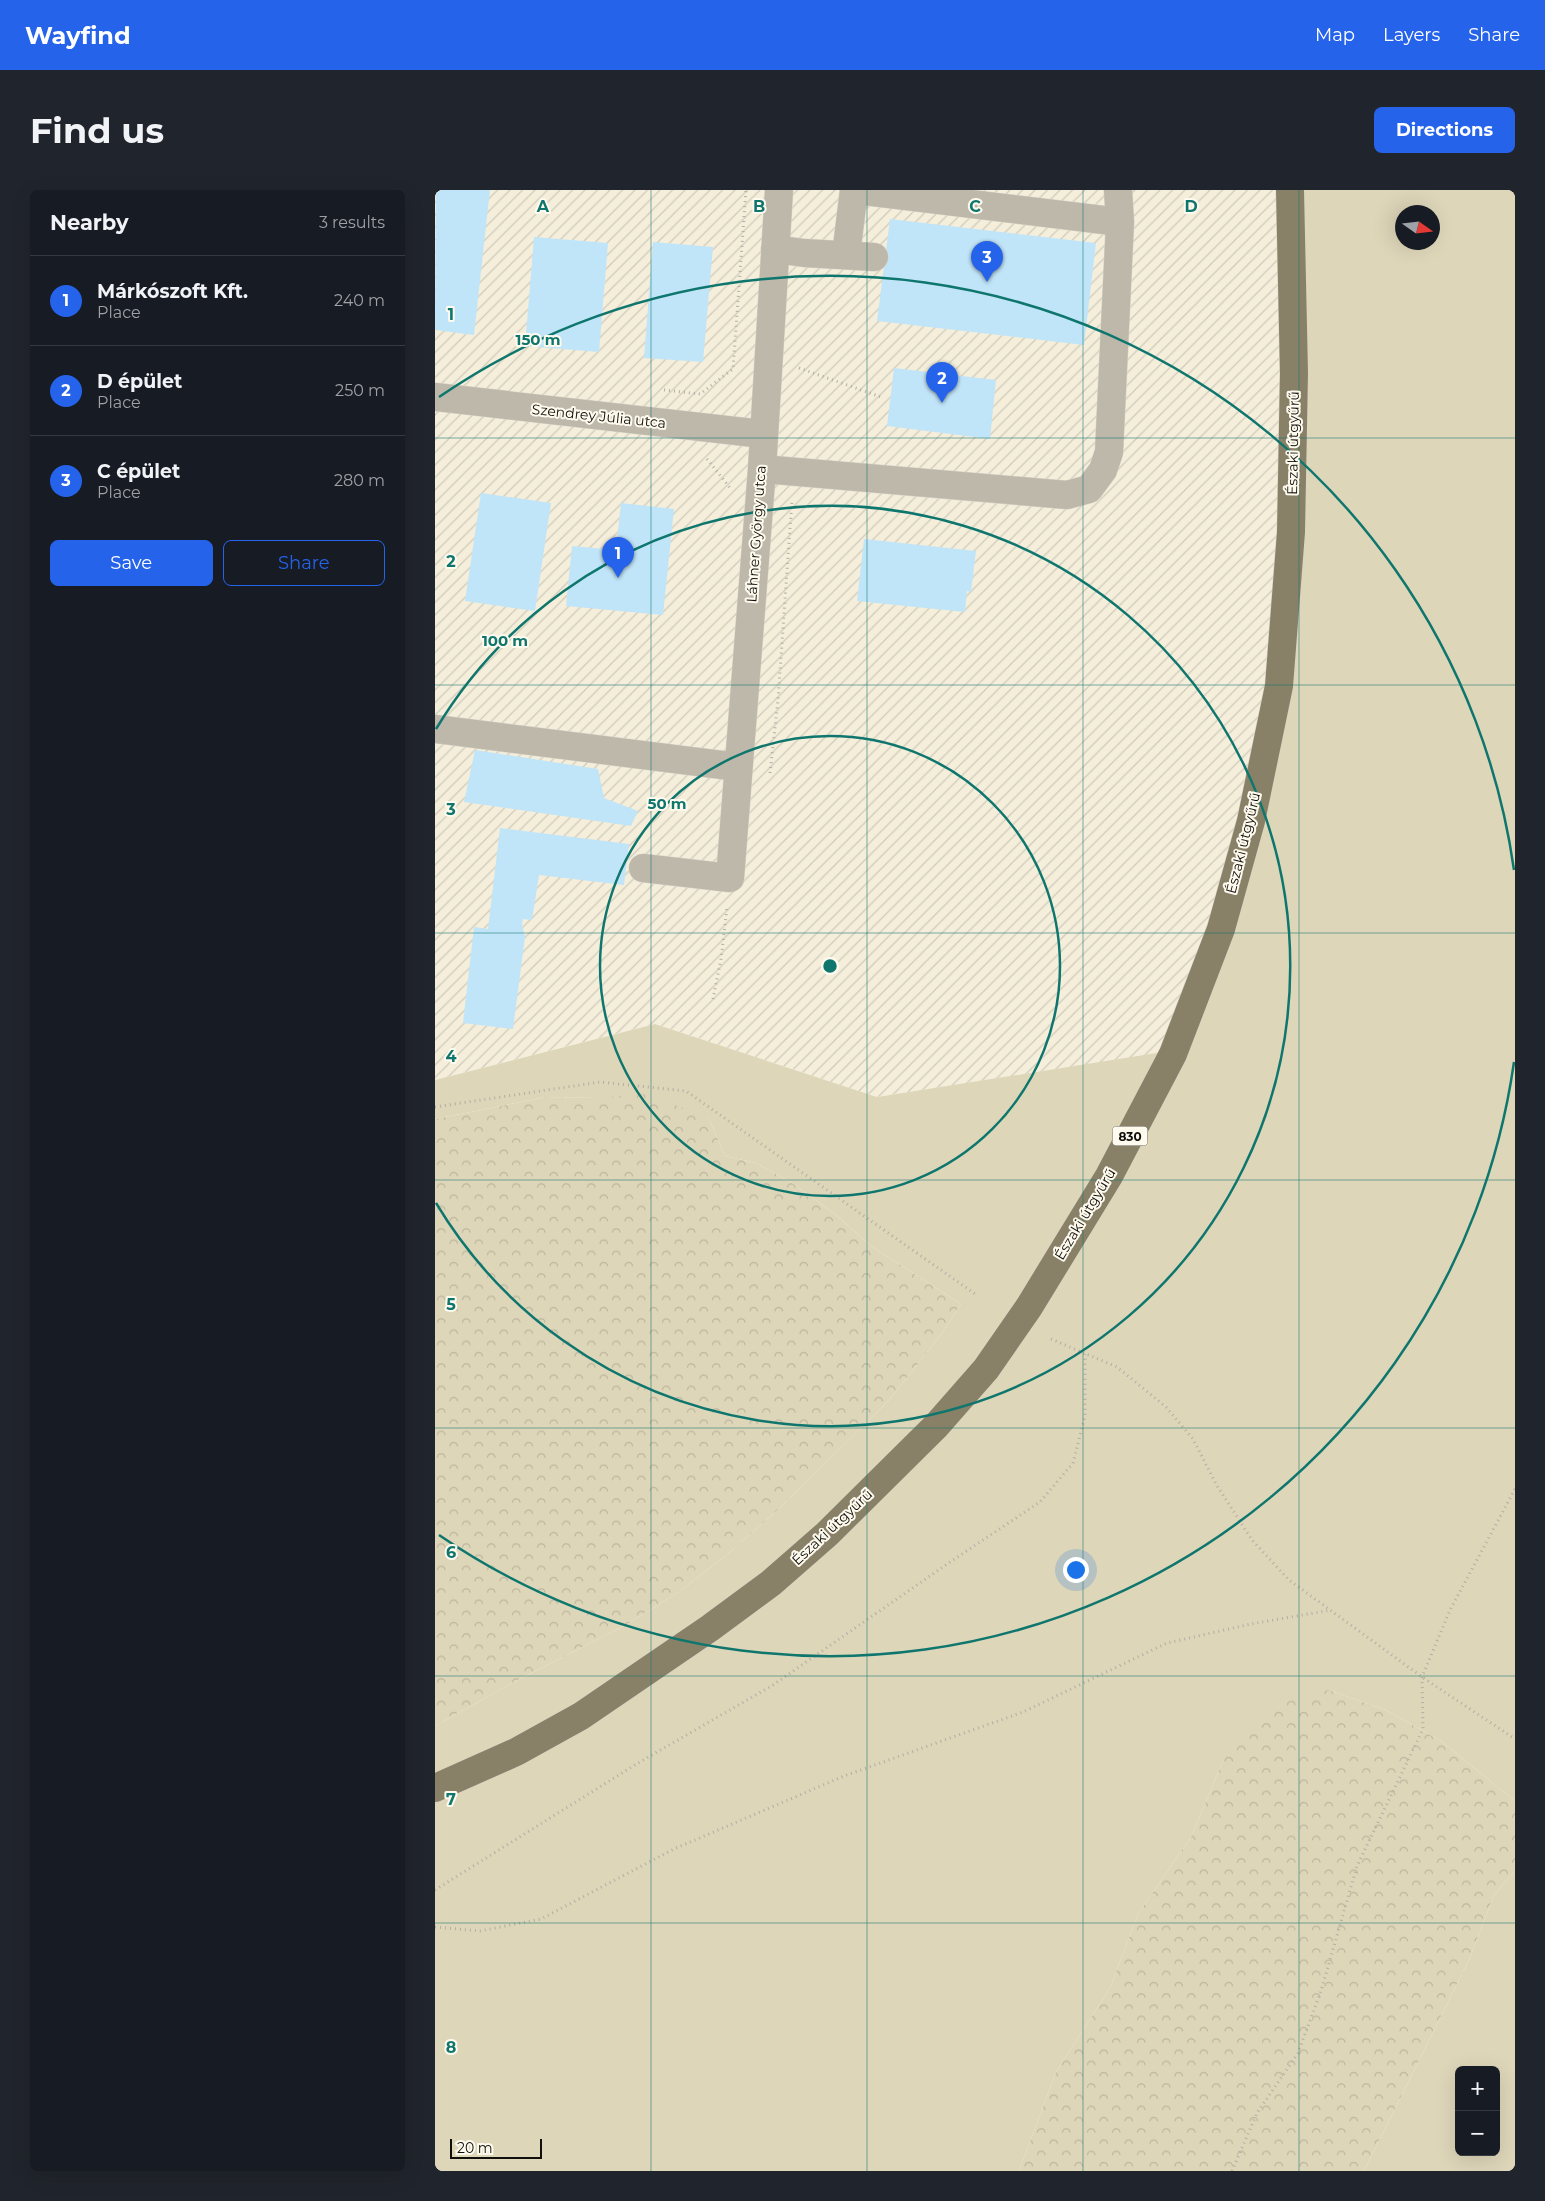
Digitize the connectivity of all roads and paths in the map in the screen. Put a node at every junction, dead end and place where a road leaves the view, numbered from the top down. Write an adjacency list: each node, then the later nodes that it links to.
1 (746, 190): 11 (path)
2 (779, 190): 7 (street, Láhner György utca)
3 (855, 190): 6 (street); 8 (street)
4 (1117, 190): 6 (street)
5 (1290, 190): 31 (main road, Északi útgyűrű / 830)
6 (1119, 222): 16 (street)
7 (775, 249): 8 (street); 14 (street, Láhner György utca)
8 (846, 255): 9 (street)
9 (874, 257)
10 (799, 368): 13 (path)
11 (654, 389)
12 (435, 397): 14 (street, Szendrey Júlia utca)
13 (881, 397)
14 (763, 434): 16 (street, Láhner György utca)
15 (705, 456): 17 (path)
16 (762, 468): 19 (street, Láhner György utca)
17 (734, 492)
18 (435, 729): 19 (street)
19 (738, 767): 21 (street, Láhner György utca)
20 (643, 868): 21 (street)
21 (730, 878): 22 (path)
22 (713, 999)
23 (435, 1107): 24 (path)
24 (978, 1296)
25 (1051, 1339): 26 (path)
26 (1085, 1354): 28 (path); 32 (path)
27 (1515, 1489): 29 (path)
28 (1331, 1610): 29 (path); 33 (path)
29 (1422, 1677): 30 (path); 34 (path)
30 (1515, 1739)
31 (435, 1788)
32 (435, 1890)
33 (435, 1927)
34 (1232, 2171)

